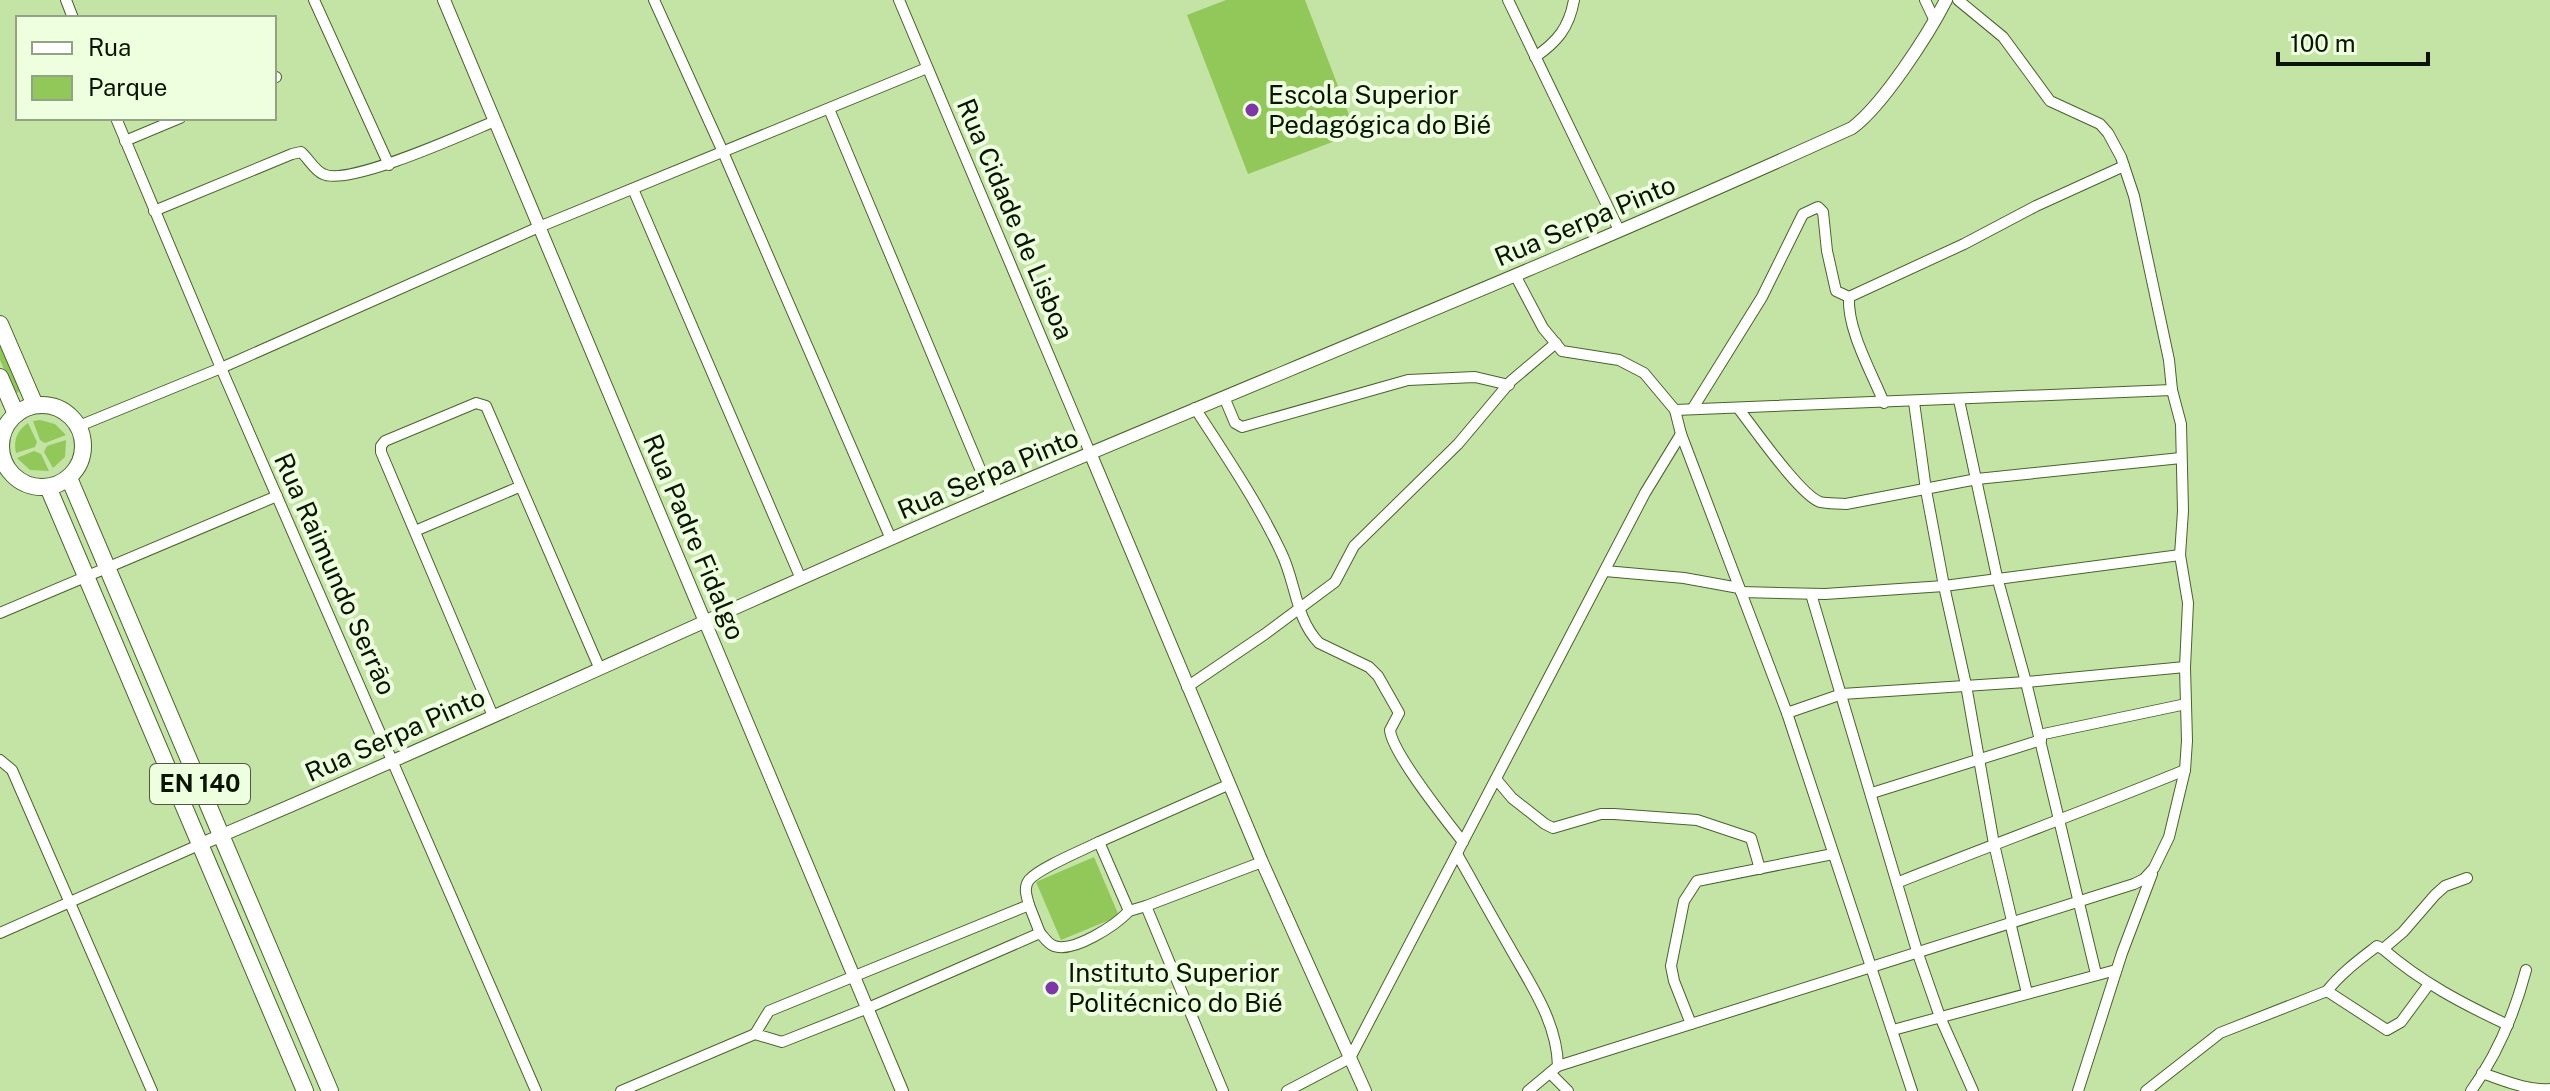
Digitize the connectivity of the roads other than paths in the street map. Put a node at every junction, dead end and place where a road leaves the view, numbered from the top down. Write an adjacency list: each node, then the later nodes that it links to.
1 (314, 0): 19 (street)
2 (444, 0): 16 (street, Rua Padre Fidalgo)
3 (654, 0): 18 (street)
4 (899, 0): 12 (street, Rua Cidade de Lisboa)
5 (1508, 0): 11 (street)
6 (1574, 0): 11 (street)
7 (1925, 0): 10 (street)
8 (1946, 0): 10 (street, Rua Serpa Pinto)
9 (1958, 0): 20 (street)
10 (1935, 21): 24 (street, Rua Serpa Pinto)
11 (1535, 57): 24 (street)
12 (927, 68): 13 (street); 45 (street, Rua Cidade de Lisboa)
13 (829, 109): 18 (street); 53 (street)
14 (117, 120): 17 (street, Rua Raimundo Serrão)
15 (175, 120): 17 (street)
16 (495, 121): 19 (street); 23 (street, Rua Padre Fidalgo)
17 (125, 141): 22 (street, Rua Raimundo Serrão)
18 (723, 152): 21 (street); 56 (street)
19 (389, 165): 22 (street)
20 (2124, 166): 26 (street); 32 (street)
21 (633, 189): 23 (street); 62 (street)
22 (154, 211): 29 (street, Rua Raimundo Serrão)
23 (539, 227): 29 (street); 68 (street, Rua Padre Fidalgo)
24 (1619, 230): 25 (street, Rua Serpa Pinto)
25 (1515, 275): 28 (street); 33 (street, Rua Serpa Pinto)
26 (1849, 297): 36 (street); 39 (street)
27 (0, 324): 37 (main road)
28 (1556, 343): 31 (street); 41 (street)
29 (221, 368): 43 (street); 54 (street, Rua Raimundo Serrão)
30 (0, 377): 42 (main road)
31 (1509, 385): 33 (street); 66 (street)
32 (2172, 390): 34 (street); 46 (street)
33 (1224, 397): 38 (street, Rua Serpa Pinto)
34 (1959, 400): 35 (street); 49 (street)
35 (1914, 402): 36 (street); 52 (street)
36 (1884, 403): 40 (street)
37 (35, 405): 42 (main road); 43 (main road)
38 (1195, 408): 45 (street, Rua Serpa Pinto); 66 (street)
39 (1693, 408): 40 (street); 41 (street)
40 (1738, 408): 52 (street)
41 (1675, 410): 44 (street)
42 (16, 414): 47 (main road)
43 (79, 426): 48 (main road)
44 (1681, 434): 59 (street); 64 (street)
45 (1091, 455): 53 (street, Rua Serpa Pinto); 73 (street)
46 (2181, 458): 49 (street); 57 (street)
47 (2, 461): 50 (main road)
48 (69, 478): 50 (main road); 58 (main road, EN 140)
49 (1977, 479): 52 (street); 61 (street)
50 (48, 487): 60 (main road, EN 140)
51 (519, 487): 55 (street); 55 (street); 69 (street)
52 (1926, 490): 63 (street)
53 (991, 495): 56 (street, Rua Serpa Pinto)
54 (277, 496): 58 (street); 83 (street, Rua Raimundo Serrão)
55 (415, 531): 79 (street)
56 (891, 539): 62 (street, Rua Serpa Pinto)
57 (2180, 555): 61 (street); 70 (street)
58 (107, 567): 60 (street); 75 (main road, EN 140)
59 (1605, 571): 64 (street); 85 (street)
60 (86, 576): 67 (street); 77 (main road, EN 140)
61 (1997, 577): 63 (street); 71 (street)
62 (801, 579): 68 (street, Rua Serpa Pinto)
63 (1944, 586): 65 (street); 72 (street)
64 (1740, 590): 65 (street); 78 (street)
65 (1811, 594): 74 (street)
66 (1299, 609): 73 (street); 91 (street)
67 (0, 613)
68 (706, 621): 69 (street, Rua Serpa Pinto); 117 (street, Rua Padre Fidalgo)
69 (599, 667): 79 (street, Rua Serpa Pinto)
70 (2185, 667): 71 (street); 76 (street)
71 (2026, 682): 72 (street); 80 (street)
72 (1966, 685): 74 (street); 81 (street)
73 (1187, 687): 86 (street)
74 (1842, 694): 78 (street); 87 (street)
75 (164, 698): 77 (main road); 89 (main road, EN 140)
76 (2186, 704): 80 (street); 84 (street)
77 (142, 708): 92 (main road, EN 140)
78 (1787, 713): 95 (street)
79 (493, 716): 83 (street, Rua Serpa Pinto)
80 (2040, 737): 81 (street); 88 (street)
81 (1979, 758): 87 (street); 93 (street)
82 (0, 760): 102 (street)
83 (393, 762): 89 (street, Rua Serpa Pinto); 134 (street, Rua Raimundo Serrão)
84 (2185, 770): 88 (street); 97 (street)
85 (1496, 779): 91 (street); 98 (street)
86 (1230, 784): 90 (street); 96 (street)
87 (1872, 793): 100 (street)
88 (2060, 822): 93 (street); 101 (street)
89 (221, 836): 92 (street, Rua Serpa Pinto); 111 (main road, EN 140)
90 (1099, 842): 103 (street); 105 (street)
91 (1463, 842): 94 (street)
92 (201, 844): 102 (street, Rua Serpa Pinto); 113 (main road, EN 140)
93 (1994, 844): 100 (street); 106 (street)
94 (1457, 854): 127 (street); 128 (street)
95 (1833, 854): 98 (street); 112 (street)
96 (1262, 862): 104 (street); 127 (street)
97 (2154, 868): 101 (street); 114 (street)
98 (1760, 869): 123 (street)
99 (2467, 878): 109 (street)
100 (1899, 882): 110 (street)
101 (2078, 900): 106 (street); 116 (street)
102 (69, 903): 107 (street, Rua Serpa Pinto); 133 (street)
103 (1029, 905): 108 (street); 117 (street)
104 (1146, 906): 105 (street); 137 (street)
105 (1129, 911): 108 (street)
106 (2011, 922): 110 (street); 120 (street)
107 (0, 933)
108 (1040, 933): 121 (street)
109 (2383, 949): 118 (street); 119 (street)
110 (1917, 951): 112 (street); 122 (street)
111 (274, 960): 113 (main road); 130 (main road, EN 140)
112 (1871, 968): 123 (street); 125 (street)
113 (253, 969): 132 (main road, EN 140)
114 (2116, 970): 116 (street); 144 (street)
115 (2526, 970): 124 (street)
116 (2096, 974): 120 (street)
117 (854, 975): 121 (street, Rua Padre Fidalgo); 126 (street)
118 (2429, 984): 119 (street); 124 (street)
119 (2327, 991): 145 (street)
120 (2027, 993): 122 (street)
121 (868, 1008): 126 (street); 136 (street, Rua Padre Fidalgo)
122 (1940, 1017): 125 (street); 143 (street)
123 (1691, 1024): 128 (street)
124 (2508, 1025): 129 (street)
125 (1893, 1030): 142 (street)
126 (755, 1034): 135 (street)
127 (1350, 1058): 138 (street); 139 (street)
128 (1554, 1070): 140 (street); 141 (street)
129 (2482, 1073): 131 (street); 146 (street)
130 (328, 1086): 132 (main road)
131 (2550, 1089)
132 (305, 1090)
133 (152, 1091)
134 (536, 1091)
135 (621, 1091)
136 (902, 1091)
137 (1223, 1091)
138 (1287, 1091)
139 (1365, 1091)
140 (1528, 1091)
141 (1568, 1091)
142 (1912, 1091)
143 (1973, 1091)
144 (2078, 1091)
145 (2146, 1091)
146 (2471, 1091)

